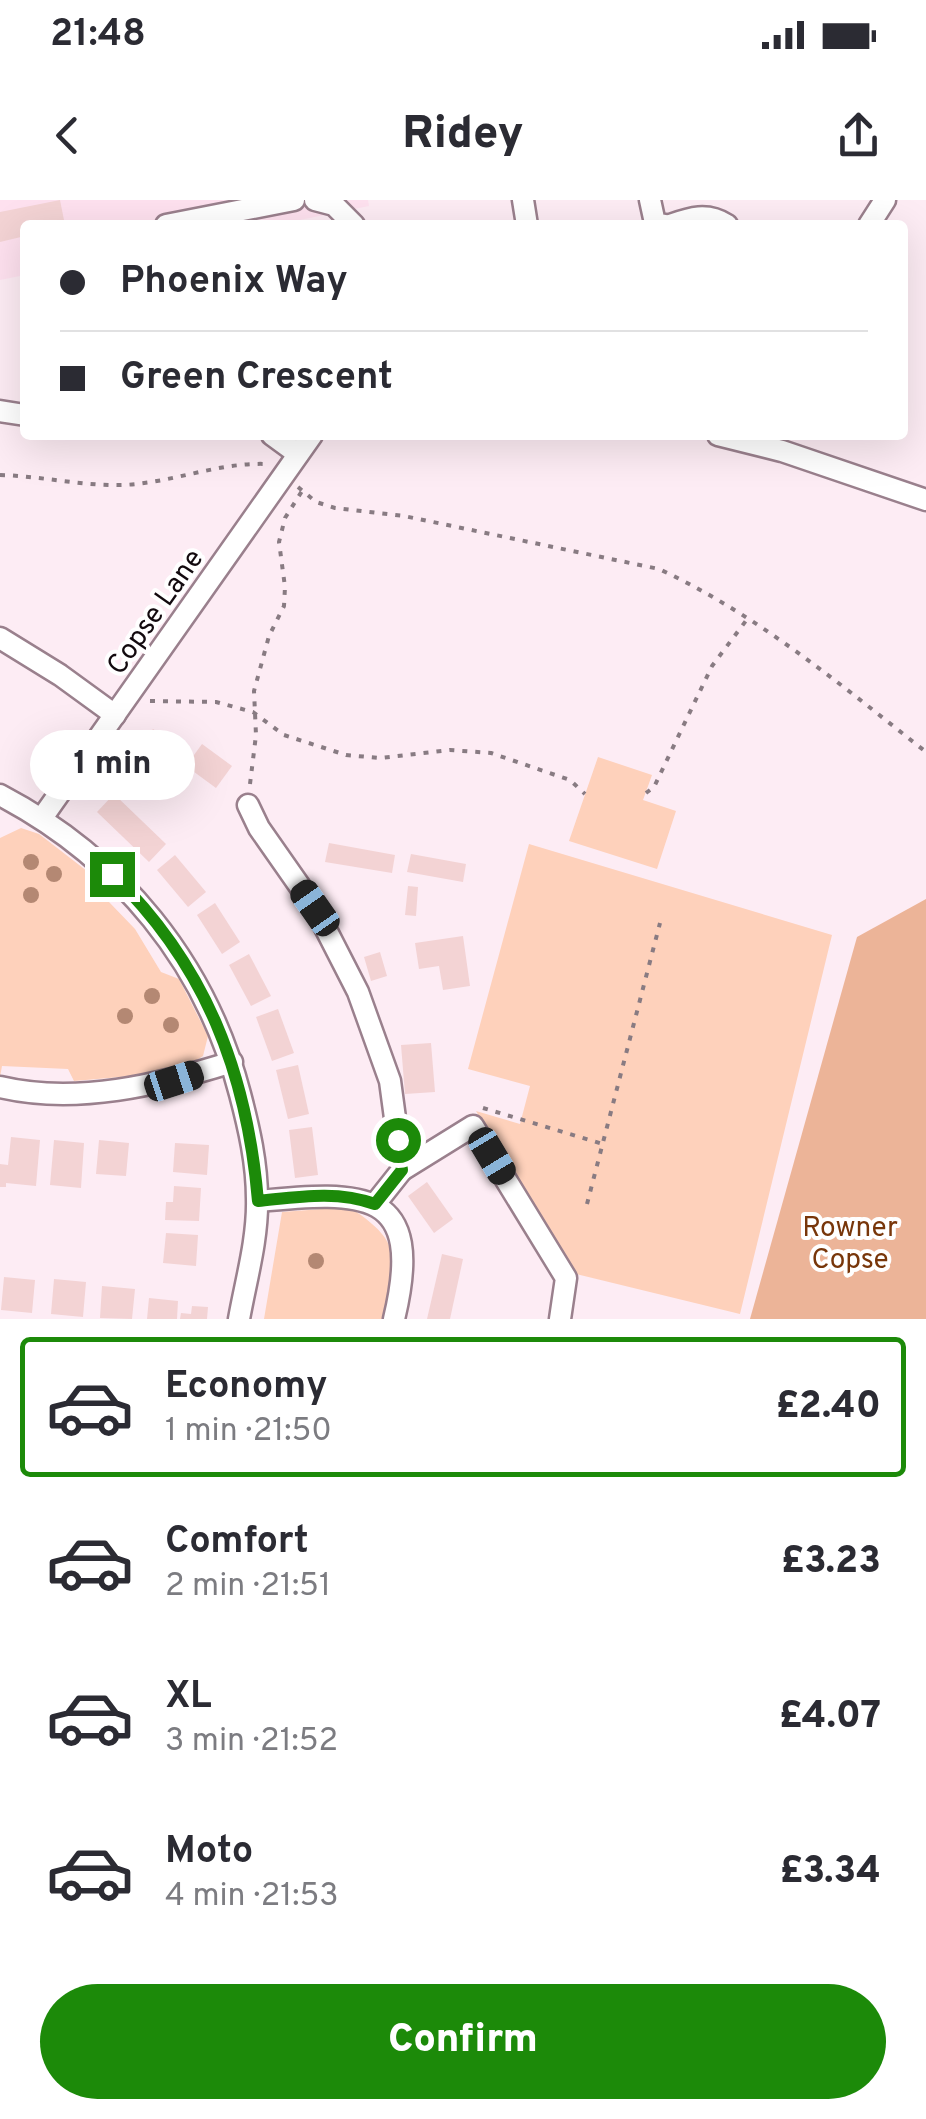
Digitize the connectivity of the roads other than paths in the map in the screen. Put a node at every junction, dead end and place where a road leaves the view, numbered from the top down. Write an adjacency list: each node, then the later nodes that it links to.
1 (294, 200): 4 (street)
2 (315, 200): 5 (street)
3 (690, 208): 6 (street)
4 (192, 220)
5 (349, 220)
6 (720, 220)
7 (279, 440): 11 (street)
8 (308, 440): 11 (street, Copse Lane)
9 (760, 440): 10 (street)
10 (785, 443): 12 (street)
11 (298, 454): 14 (street, Copse Lane)
12 (926, 500)
13 (0, 638): 14 (street)
14 (120, 708): 17 (street, Copse Lane)
15 (1, 799): 17 (street)
16 (248, 806): 20 (street)
17 (42, 818): 18 (street)
18 (232, 1062): 19 (street); 21 (street)
19 (0, 1087)
20 (402, 1170): 22 (street); 25 (street)
21 (258, 1201): 22 (street); 23 (street)
22 (375, 1204): 24 (street)
23 (238, 1319)
24 (394, 1319)
25 (560, 1319)

